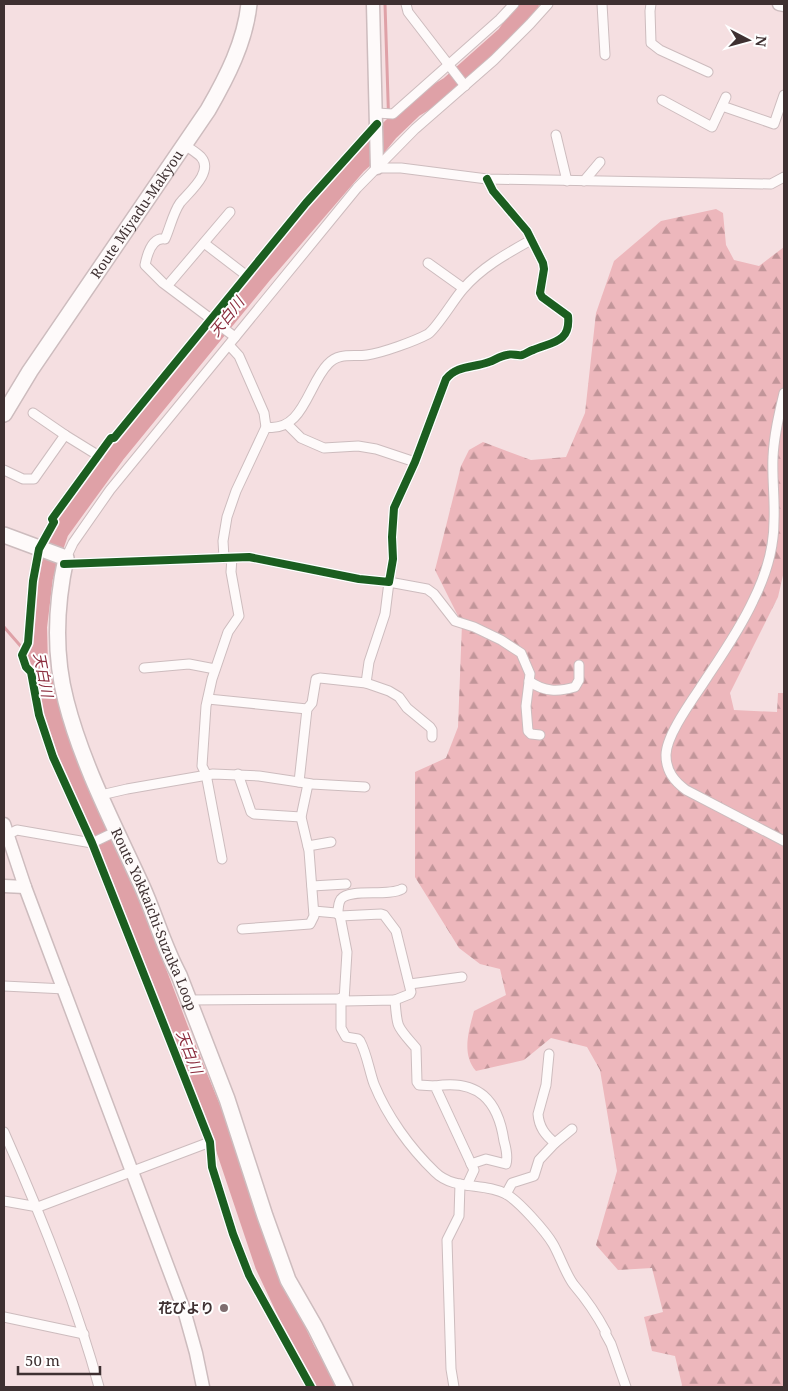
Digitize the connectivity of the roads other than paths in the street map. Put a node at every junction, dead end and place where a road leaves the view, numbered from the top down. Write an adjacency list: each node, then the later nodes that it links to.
1 (249, 4): 20 (main road, Route Miyadu-Makyou)
2 (373, 4): 18 (street)
3 (406, 4): 11 (street)
4 (514, 4): 11 (street)
5 (548, 4): 13 (street)
6 (602, 4): 10 (street)
7 (651, 4): 12 (street)
8 (778, 4): 9 (street)
9 (784, 5)
10 (605, 55)
11 (448, 64): 13 (street); 18 (street)
12 (708, 72)
13 (464, 85): 22 (street)
14 (726, 97): 17 (street)
15 (784, 98): 17 (street)
16 (662, 100): 17 (street)
17 (722, 106)
18 (378, 117): 22 (street); 31 (street)
19 (556, 135): 25 (street)
20 (185, 146): 32 (street); 39 (main road, Route Miyadu-Makyou)
21 (600, 162): 26 (street)
22 (377, 168): 24 (street); 35 (street)
23 (784, 178): 26 (street)
24 (487, 179): 25 (street); 28 (street)
25 (567, 181): 26 (street)
26 (584, 181)
27 (230, 212): 29 (street)
28 (530, 240): 33 (street); 44 (street)
29 (204, 243): 31 (street); 32 (street)
30 (428, 264): 33 (street)
31 (247, 276): 34 (street)
32 (168, 286): 34 (street)
33 (463, 288): 40 (street)
34 (212, 320): 35 (street); 43 (street)
35 (233, 336): 36 (street)
36 (229, 345): 41 (street); 49 (street)
37 (784, 393): 68 (street)
38 (33, 413): 42 (street)
39 (4, 414)
40 (287, 424): 41 (street); 44 (street)
41 (266, 427): 48 (street)
42 (65, 435): 43 (street); 45 (street)
43 (99, 456): 47 (street)
44 (415, 462): 50 (street)
45 (4, 470)
46 (4, 535): 47 (main road)
47 (41, 549): 49 (main road); 70 (street)
48 (228, 558): 49 (street); 50 (street); 53 (street)
49 (65, 561): 64 (main road, Route Yokkaichi-Suzuka Loop)
50 (389, 582): 54 (street); 55 (street)
51 (579, 665): 54 (street)
52 (144, 668): 53 (street)
53 (215, 670): 56 (street)
54 (529, 681): 58 (street)
55 (366, 683): 57 (street); 59 (street)
56 (208, 699): 57 (street); 60 (street)
57 (307, 709): 62 (street)
58 (540, 735)
59 (432, 737)
60 (206, 774): 61 (street); 64 (street); 72 (street)
61 (238, 774): 62 (street); 65 (street)
62 (304, 783): 63 (street); 65 (street)
63 (365, 787)
64 (102, 795): 67 (main road, Route Yokkaichi-Suzuka Loop)
65 (301, 817): 71 (street)
66 (6, 829): 70 (street); 76 (street)
67 (117, 831): 70 (street); 86 (main road, Route Yokkaichi-Suzuka Loop)
68 (784, 841)
69 (331, 842): 71 (street)
70 (92, 843): 92 (street)
71 (308, 846): 75 (street)
72 (222, 859)
73 (346, 884): 75 (street)
74 (4, 886): 76 (street)
75 (312, 886): 78 (street)
76 (26, 887): 84 (street)
77 (402, 889): 79 (street)
78 (314, 911): 79 (street); 80 (street)
79 (339, 915): 82 (street); 85 (street)
80 (242, 929)
81 (462, 977): 82 (street)
82 (410, 984): 87 (street)
83 (4, 986): 84 (street)
84 (65, 989): 95 (street)
85 (343, 998): 86 (street); 87 (street); 96 (street)
86 (188, 1000): 105 (main road, Route Yokkaichi-Suzuka Loop)
87 (395, 1000): 89 (street)
88 (549, 1054): 93 (street)
89 (435, 1086): 94 (street); 94 (street)
90 (572, 1129): 93 (street)
91 (4, 1132): 99 (street)
92 (210, 1142): 95 (street); 104 (street)
93 (555, 1142): 97 (street)
94 (471, 1164): 96 (street)
95 (134, 1172): 99 (street); 103 (street)
96 (464, 1184): 97 (street); 106 (street)
97 (506, 1194): 107 (street)
98 (4, 1201): 99 (street)
99 (38, 1207): 101 (street)
100 (4, 1317): 101 (street)
101 (84, 1334): 102 (street)
102 (99, 1387)
103 (203, 1387)
104 (311, 1387)
105 (345, 1387)
106 (454, 1387)
107 (626, 1387)

